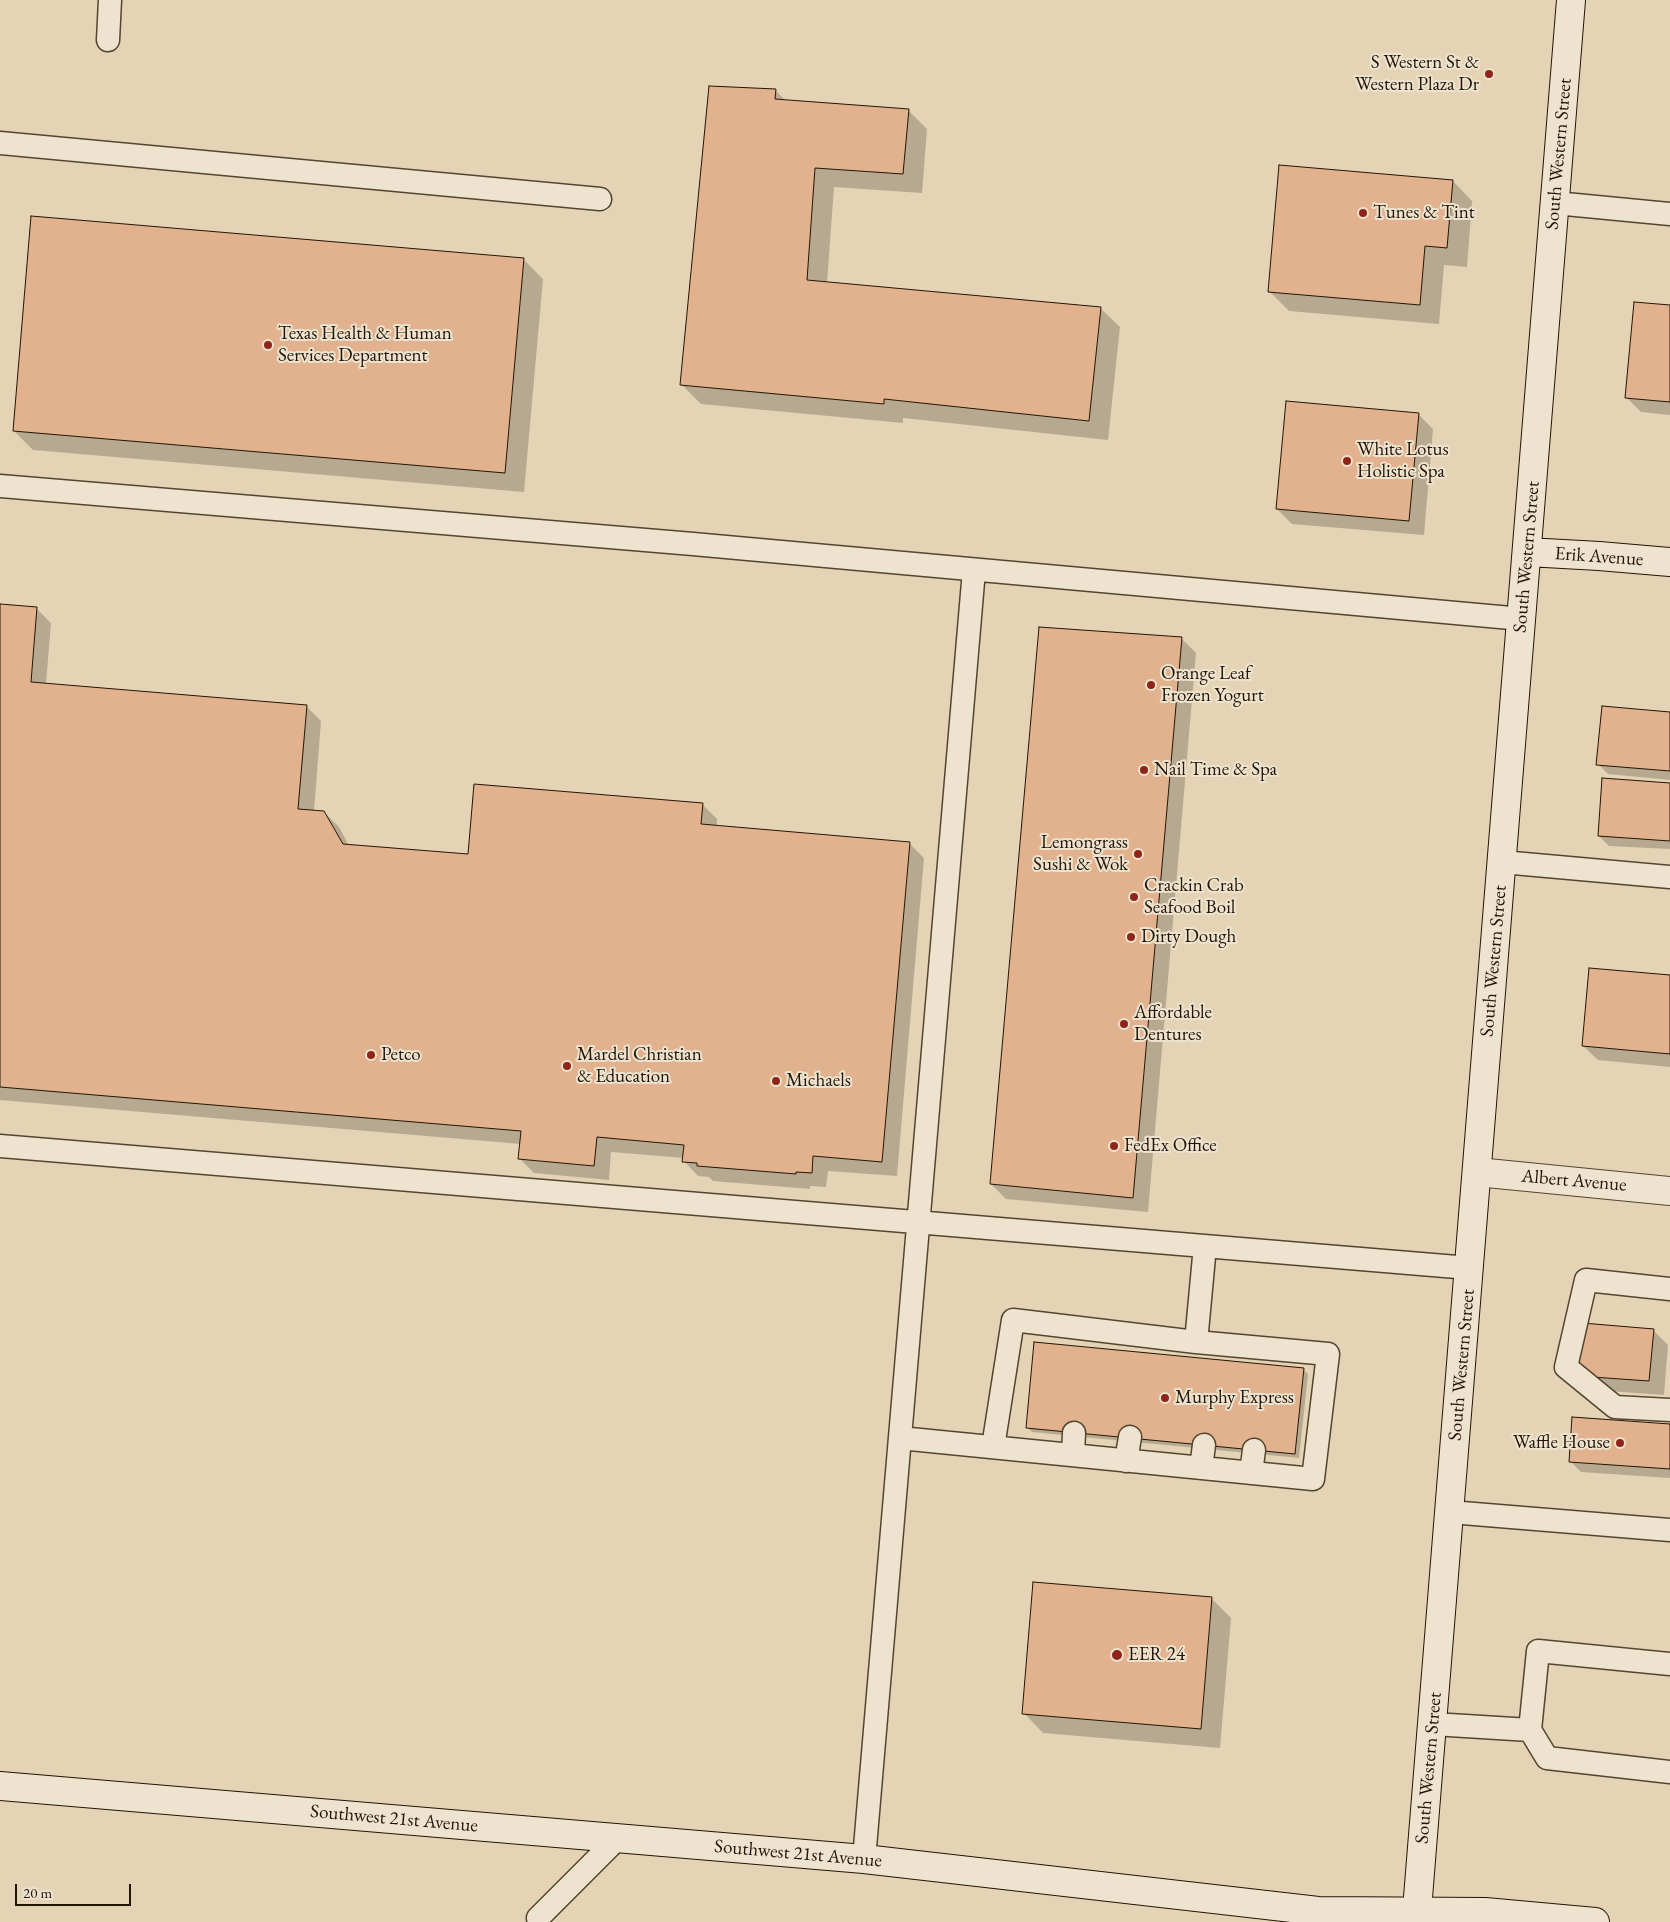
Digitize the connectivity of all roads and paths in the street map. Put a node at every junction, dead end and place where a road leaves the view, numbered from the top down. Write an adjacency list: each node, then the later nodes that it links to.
1 (110, 0): 3 (lane)
2 (1571, 0): 6 (main road, South Western Street)
3 (108, 40)
4 (0, 143): 5 (lane)
5 (600, 200)
6 (1555, 203): 7 (lane); 9 (main road, South Western Street)
7 (1670, 214)
8 (0, 486): 11 (lane)
9 (1527, 552): 10 (main road, Erik Avenue); 12 (main road, South Western Street)
10 (1670, 562)
11 (974, 570): 12 (lane); 18 (lane)
12 (1522, 619): 13 (main road, South Western Street)
13 (1502, 862): 14 (lane); 16 (main road, South Western Street)
14 (1670, 877)
15 (0, 1146): 18 (lane)
16 (1477, 1172): 17 (main road, Albert Avenue); 20 (main road, South Western Street)
17 (1670, 1190)
18 (918, 1223): 19 (lane); 25 (lane)
19 (1205, 1246): 20 (lane); 22 (lane)
20 (1469, 1268): 34 (main road, South Western Street)
21 (1670, 1289): 23 (lane)
22 (1209, 1348): 28 (lane); 33 (lane)
23 (1670, 1410)
24 (1074, 1432): 30 (lane)
25 (900, 1438): 28 (lane); 42 (lane)
26 (1130, 1438): 31 (lane)
27 (1204, 1445): 32 (lane)
28 (992, 1447): 30 (lane)
29 (1254, 1450): 33 (lane)
30 (1073, 1455): 31 (lane)
31 (1126, 1460): 32 (lane)
32 (1201, 1468): 33 (lane)
33 (1251, 1473)
34 (1450, 1512): 35 (lane); 37 (main road, South Western Street)
35 (1670, 1530)
36 (1670, 1664): 38 (lane)
37 (1433, 1724): 38 (lane); 43 (main road, South Western Street)
38 (1530, 1730): 39 (lane)
39 (1670, 1772)
40 (0, 1786): 41 (main road, Southwest 21st Avenue)
41 (618, 1838): 42 (main road, Southwest 21st Avenue); 44 (lane)
42 (864, 1859): 43 (main road, Southwest 21st Avenue)
43 (1417, 1917): 45 (main road, Southwest 21st Avenue)
44 (538, 1918)
45 (1583, 1921)

